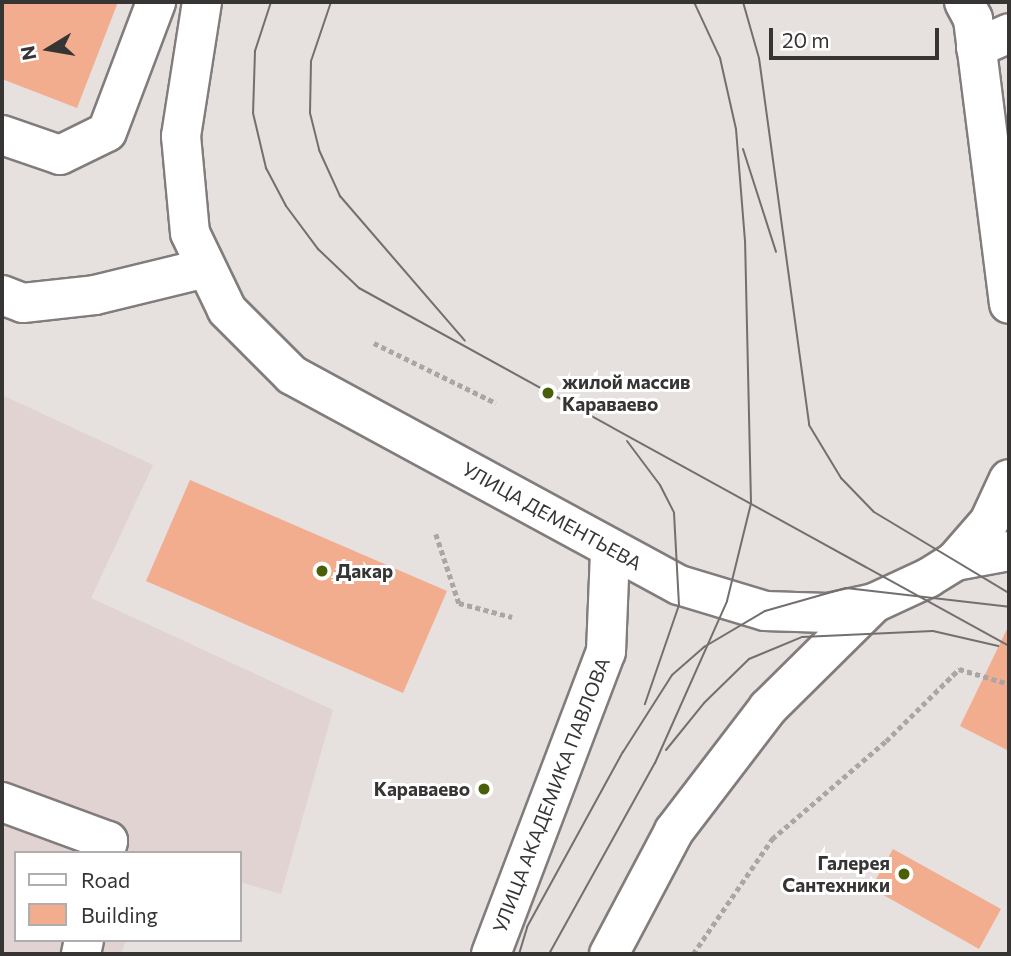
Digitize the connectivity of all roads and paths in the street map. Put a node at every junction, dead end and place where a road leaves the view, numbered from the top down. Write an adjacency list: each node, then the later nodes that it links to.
1 (156, 2): 4 (main road)
2 (202, 2): 5 (main road, УЛИЦА ДЕМЕНТЬЕВА)
3 (980, 21): 7 (main road)
4 (2, 135)
5 (206, 268): 6 (main road); 12 (main road, УЛИЦА ДЕМЕНТЬЕВА)
6 (2, 295)
7 (1009, 304)
8 (374, 343): 9 (path)
9 (496, 403)
10 (1009, 479): 14 (main road, УЛИЦА ДЕМЕНТЬЕВА)
11 (436, 534): 16 (path)
12 (610, 551): 15 (main road, УЛИЦА ДЕМЕНТЬЕВА); 20 (main road, УЛИЦА АКАДЕМИКА ПАВЛОВА)
13 (1009, 551): 14 (main road, УЛИЦА ДЕМЕНТЬЕВА)
14 (954, 561): 15 (main road, УЛИЦА ДЕМЕНТЬЕВА)
15 (874, 603): 21 (main road)
16 (512, 617)
17 (1009, 684): 22 (path)
18 (2, 802): 19 (main road)
19 (106, 851)
20 (491, 954)
21 (610, 954)
22 (693, 954)

